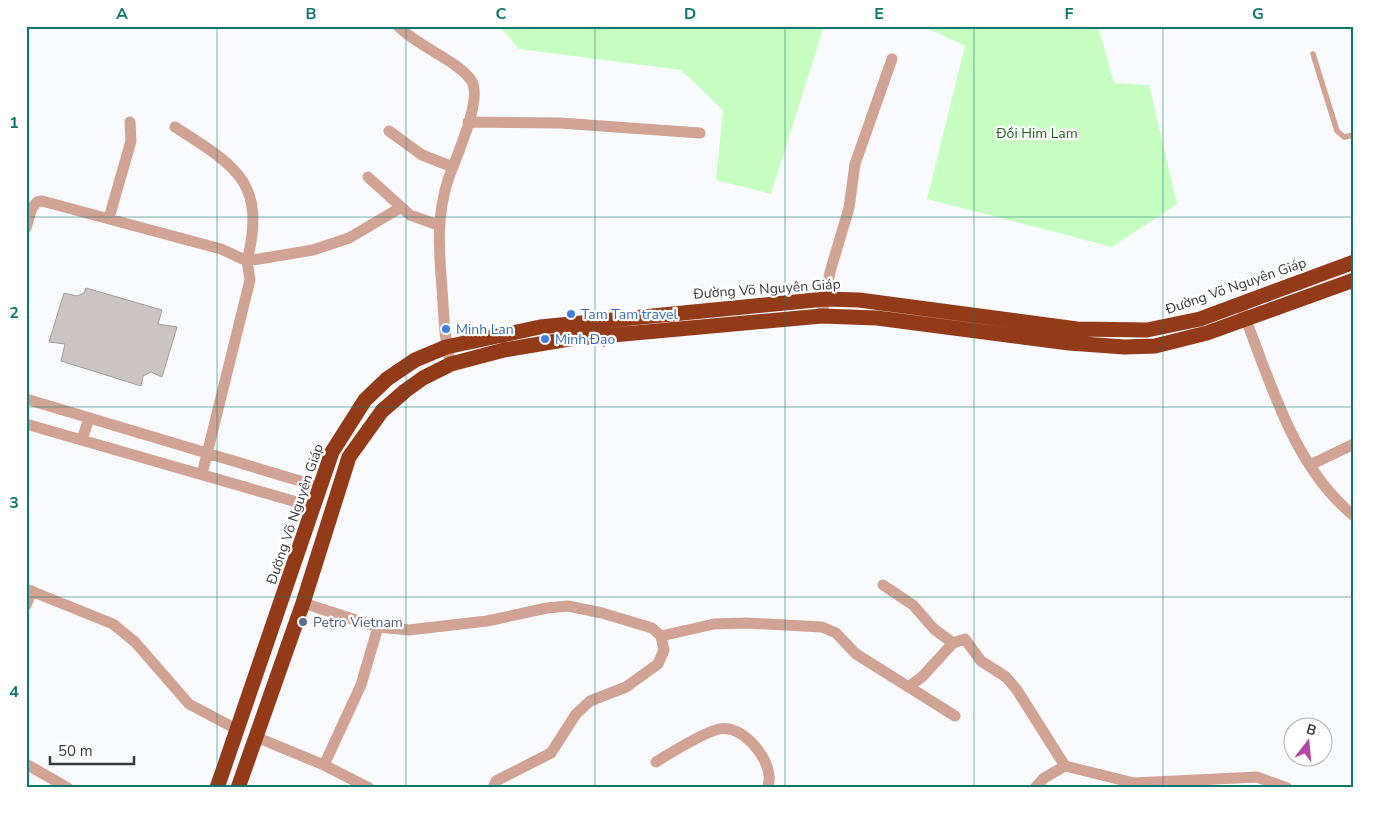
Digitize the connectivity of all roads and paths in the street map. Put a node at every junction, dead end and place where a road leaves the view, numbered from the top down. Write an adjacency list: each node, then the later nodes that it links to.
1 (398, 26): 5 (street)
2 (1313, 54): 9 (lane)
3 (892, 60): 19 (street)
4 (130, 122): 13 (street)
5 (468, 122): 8 (street); 10 (street)
6 (174, 127): 16 (street)
7 (390, 131): 10 (street)
8 (700, 133)
9 (1354, 135)
10 (452, 167): 14 (street)
11 (368, 177): 12 (street)
12 (400, 208): 14 (street); 16 (street)
13 (109, 218): 15 (street); 16 (street)
14 (438, 225): 23 (street)
15 (26, 228)
16 (247, 260): 30 (street)
17 (1354, 262): 20 (highway, Đường Võ Nguyên Giáp)
18 (1354, 280): 22 (highway)
19 (825, 298): 20 (highway, Đường Võ Nguyên Giáp); 21 (street); 23 (highway, Đường Võ Nguyên Giáp)
20 (1240, 304): 22 (street)
21 (822, 316): 22 (highway); 24 (highway)
22 (1245, 319): 31 (street)
23 (446, 347): 24 (street); 33 (highway, Đường Võ Nguyên Giáp)
24 (451, 364): 38 (highway)
25 (26, 399): 26 (street)
26 (89, 418): 28 (street); 30 (street)
27 (26, 424): 28 (street)
28 (82, 440): 32 (street)
29 (1354, 444): 31 (street)
30 (208, 454): 32 (street); 33 (street)
31 (1310, 465): 35 (street)
32 (202, 474): 34 (street)
33 (320, 488): 34 (highway, Đường Võ Nguyên Giáp)
34 (314, 507): 45 (highway, Đường Võ Nguyên Giáp)
35 (1354, 516)
36 (883, 585): 42 (street)
37 (29, 590): 39 (street); 45 (street)
38 (303, 603): 40 (street); 46 (highway)
39 (26, 605)
40 (378, 627): 41 (street); 49 (street)
41 (661, 636): 43 (street); 55 (street)
42 (953, 643): 43 (street); 50 (street)
43 (908, 687): 44 (street)
44 (955, 716)
45 (238, 730): 52 (highway, Đường Võ Nguyên Giáp)
46 (256, 736): 49 (street); 53 (highway)
47 (656, 762): 56 (street)
48 (26, 764): 51 (street)
49 (324, 764): 54 (street)
50 (1065, 766): 57 (street); 58 (street)
51 (68, 788)
52 (217, 788)
53 (238, 788)
54 (369, 788)
55 (493, 788)
56 (768, 788)
57 (1035, 788)
58 (1286, 788)

